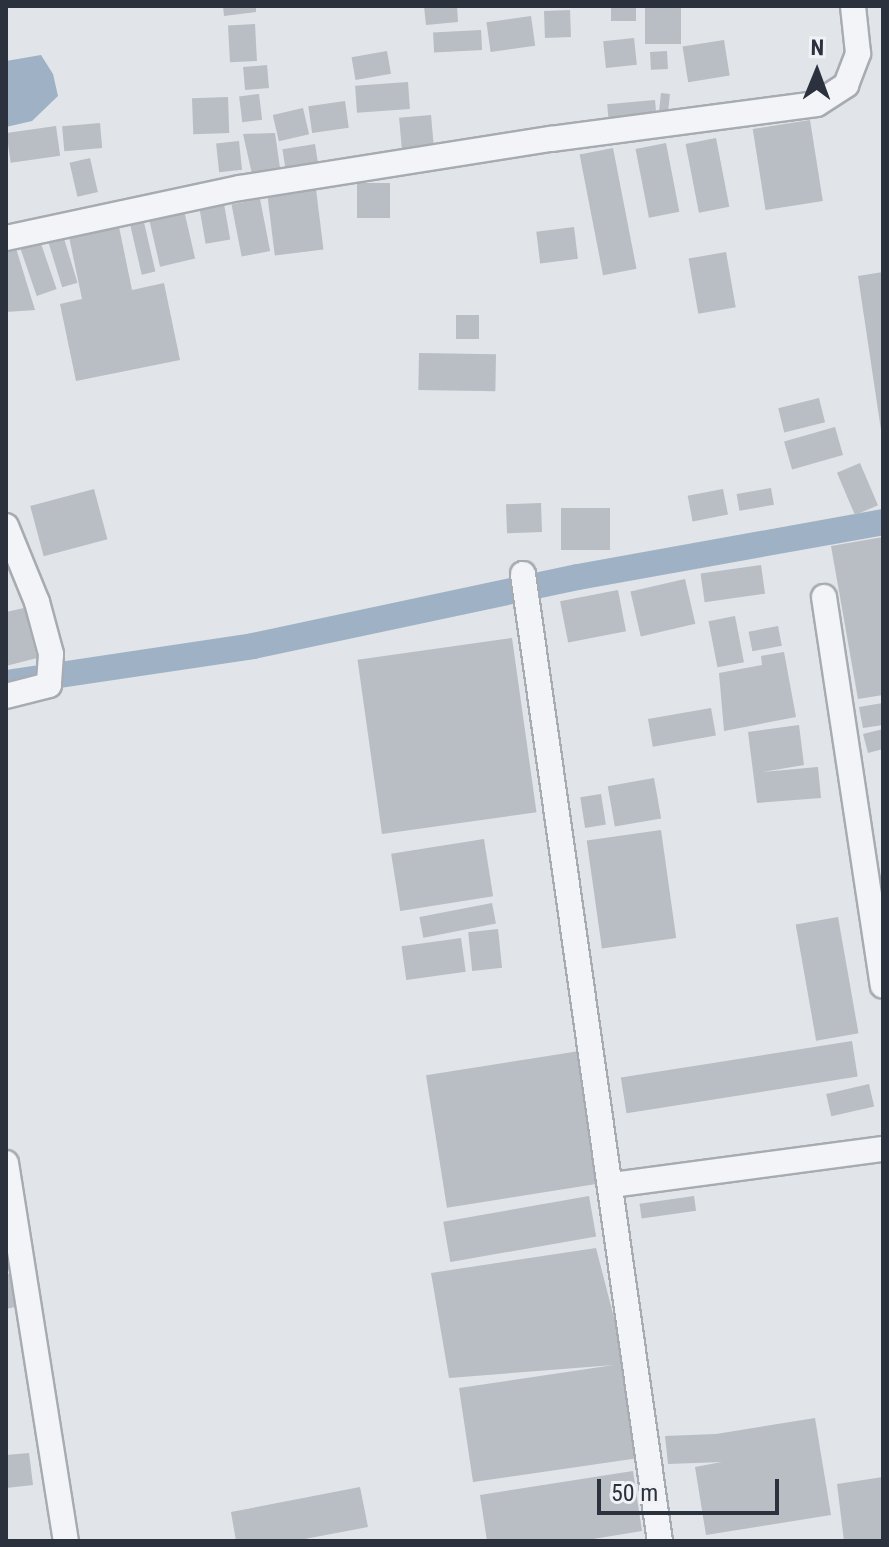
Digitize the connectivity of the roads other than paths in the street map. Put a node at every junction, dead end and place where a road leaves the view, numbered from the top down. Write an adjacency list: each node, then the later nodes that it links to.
1 (853, 6): 2 (street)
2 (6, 238)
3 (6, 526): 6 (street)
4 (523, 574): 10 (street)
5 (824, 597): 7 (street)
6 (6, 696)
7 (883, 986)
8 (883, 1149): 10 (street)
9 (6, 1163): 11 (street)
10 (612, 1185): 12 (street)
11 (66, 1541)
12 (660, 1541)

